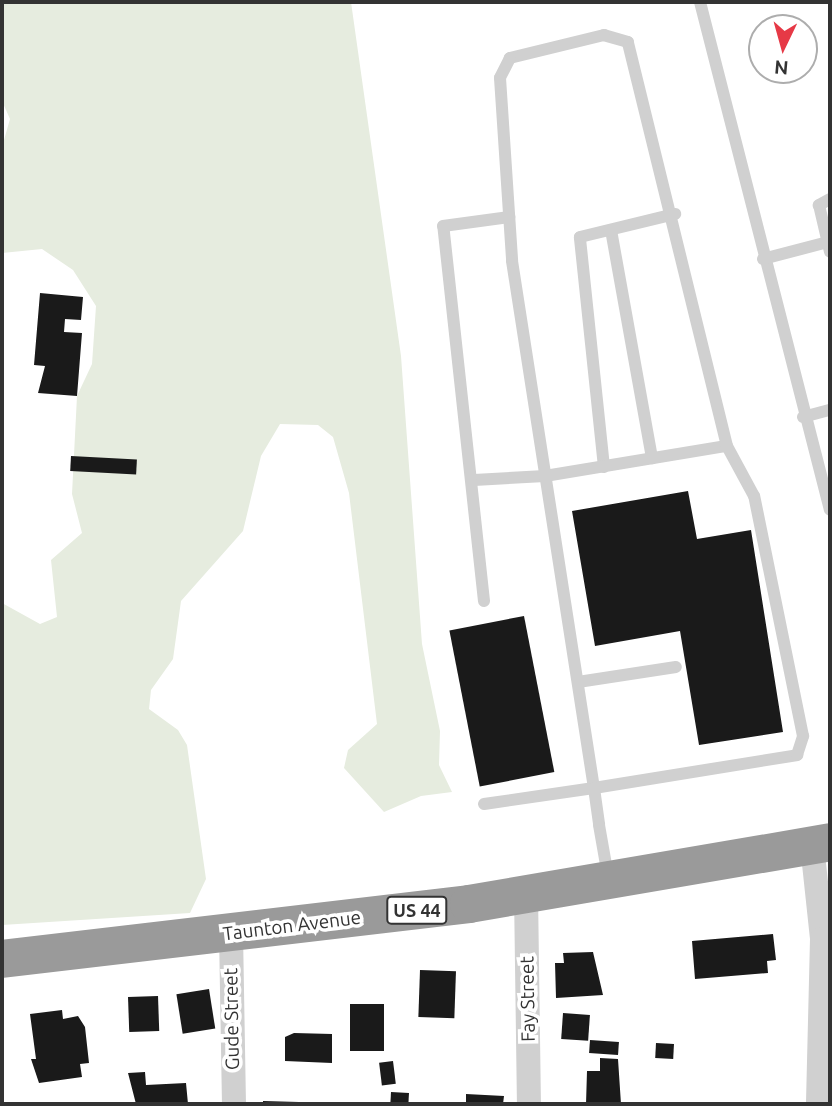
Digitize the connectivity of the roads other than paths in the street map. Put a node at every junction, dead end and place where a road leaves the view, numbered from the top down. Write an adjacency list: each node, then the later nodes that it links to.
1 (700, 2): 7 (lane)
2 (830, 199): 6 (lane)
3 (675, 214): 4 (lane); 5 (lane); 10 (lane)
4 (509, 217): 13 (lane); 14 (lane)
5 (611, 230): 11 (lane); 12 (lane)
6 (829, 247): 7 (lane)
7 (763, 259): 9 (lane)
8 (830, 410): 9 (lane)
9 (803, 417): 15 (lane)
10 (727, 446): 11 (lane); 19 (lane)
11 (652, 458): 12 (lane)
12 (604, 467): 13 (lane)
13 (545, 477): 14 (lane); 18 (lane)
14 (474, 481): 16 (lane)
15 (830, 510)
16 (484, 601)
17 (676, 667): 18 (lane)
18 (578, 682): 19 (lane)
19 (594, 788): 20 (lane); 22 (lane)
20 (484, 804)
21 (821, 844): 22 (highway, Taunton Avenue / US 44); 28 (street)
22 (609, 879): 23 (highway, Taunton Avenue / US 44)
23 (526, 893): 24 (highway, Taunton Avenue / US 44); 27 (street, Fay Street)
24 (231, 933): 25 (highway, Taunton Avenue / US 44); 26 (street, Gude Street)
25 (2, 959)
26 (234, 1104)
27 (529, 1104)
28 (818, 1104)

